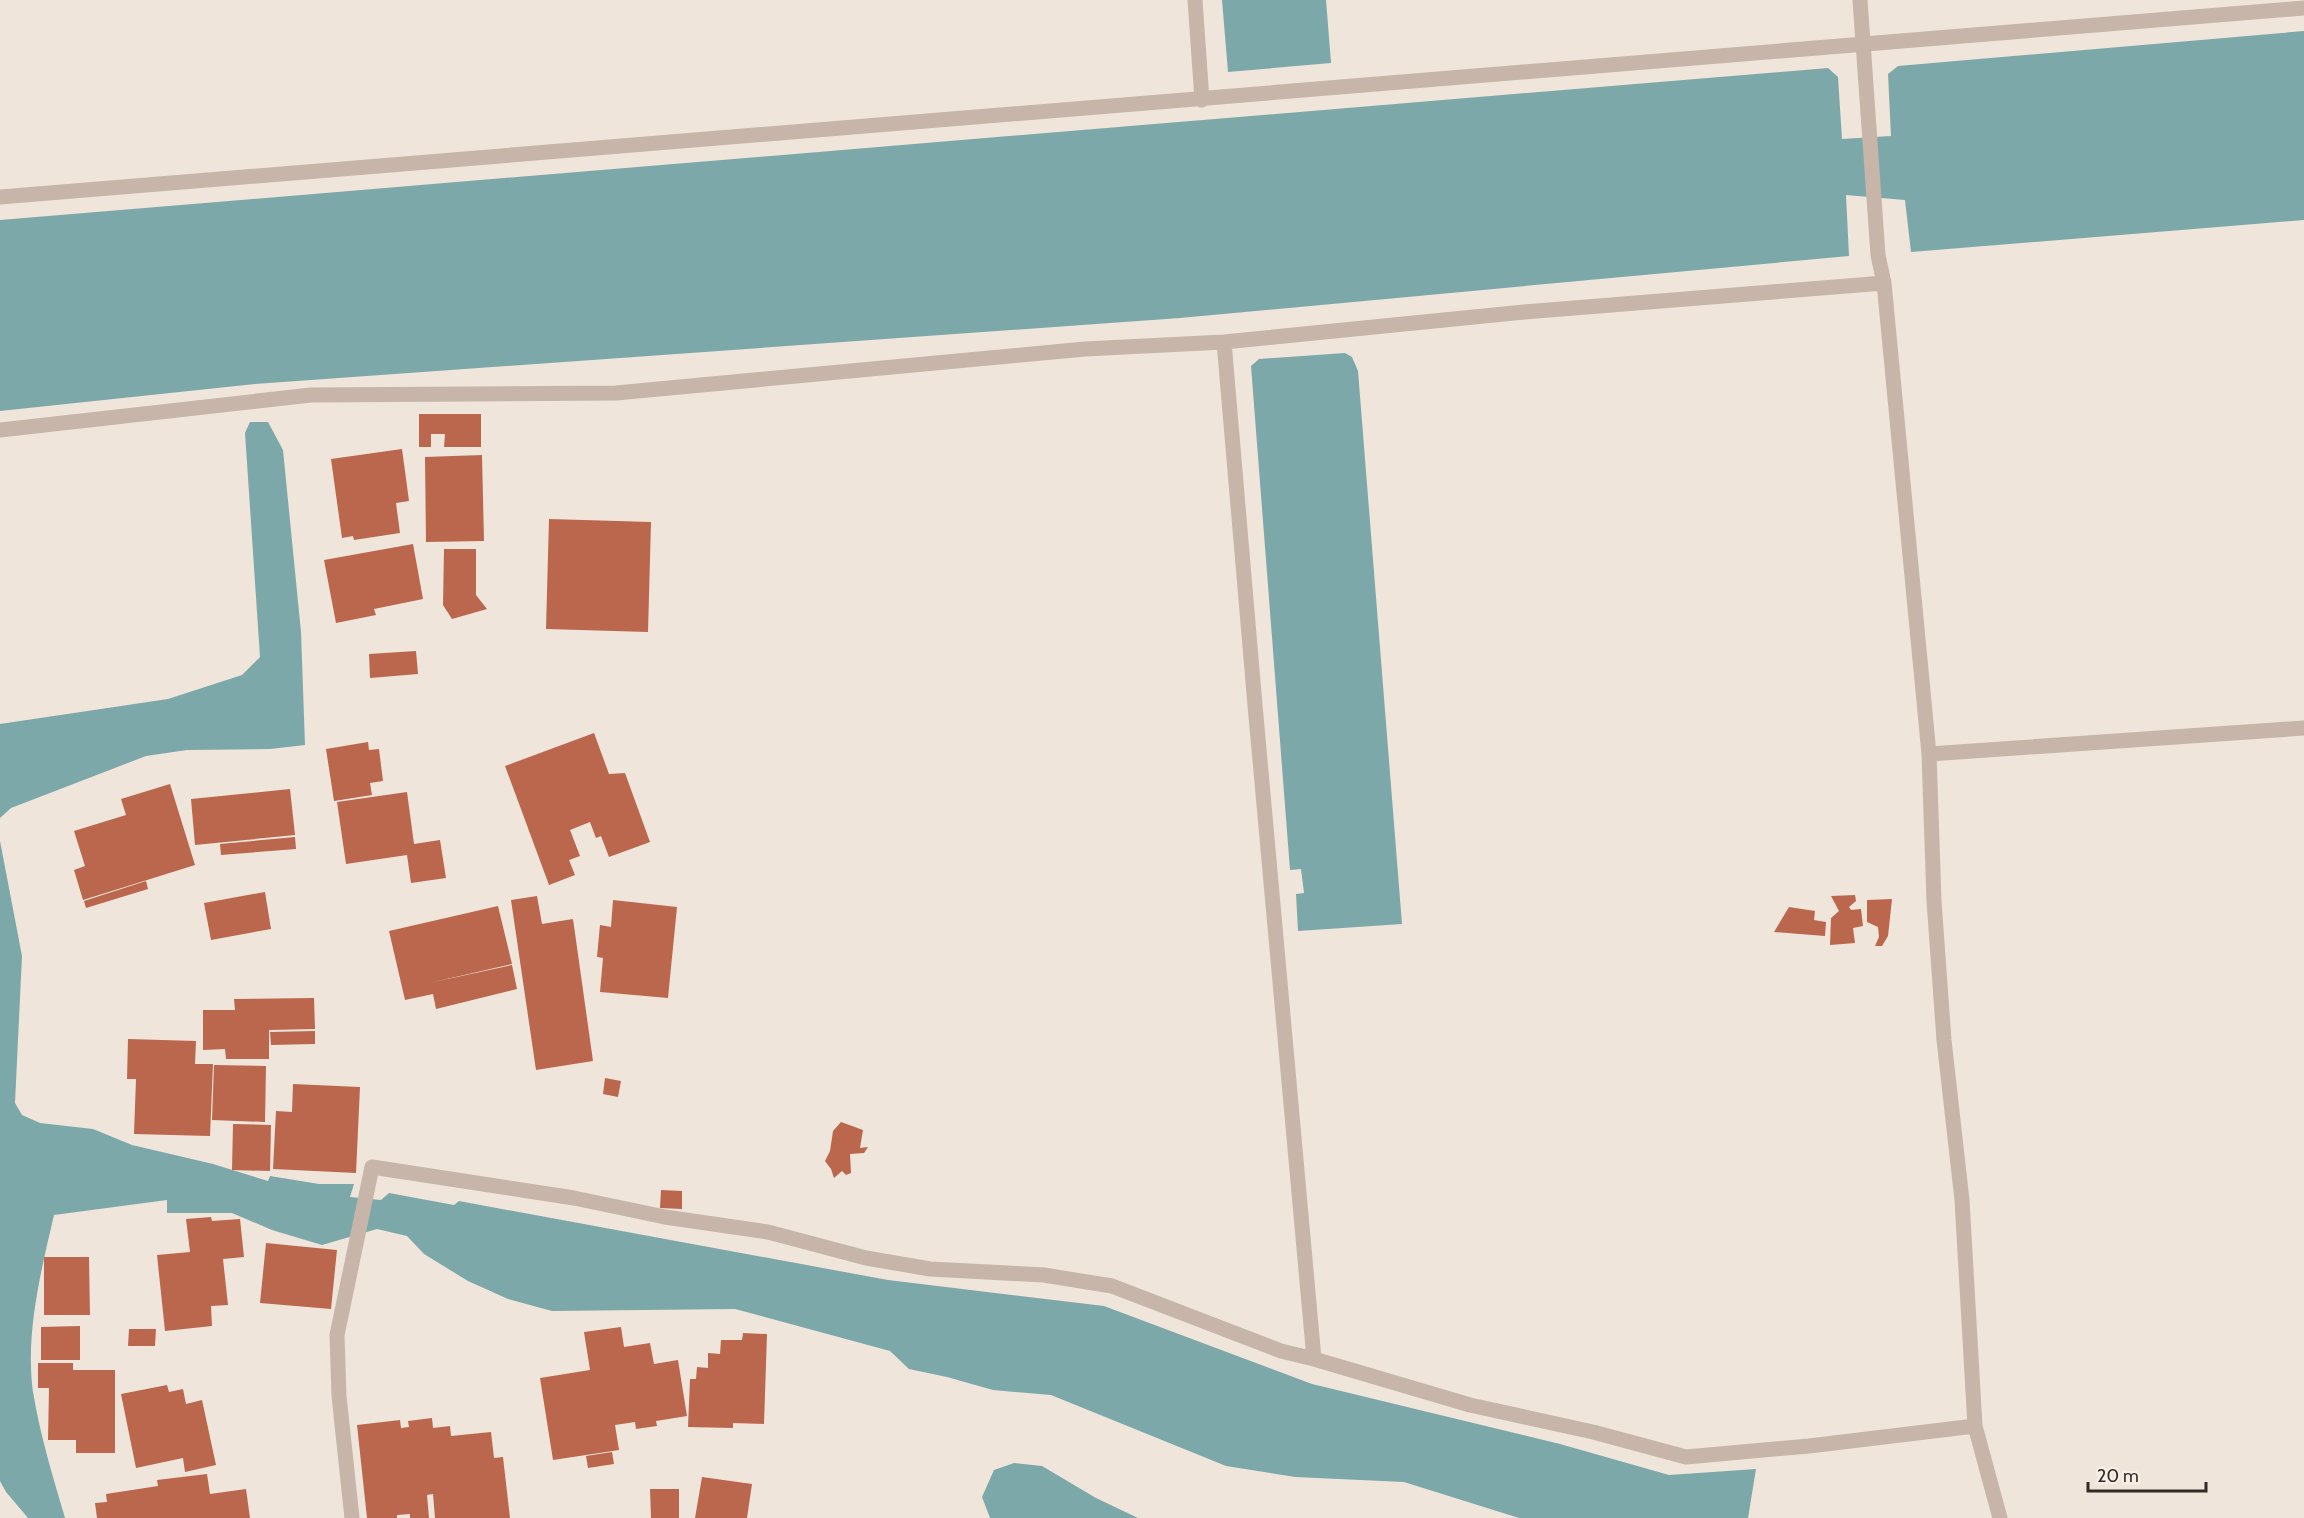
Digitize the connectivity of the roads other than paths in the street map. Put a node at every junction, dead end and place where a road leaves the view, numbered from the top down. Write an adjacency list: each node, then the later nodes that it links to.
1 (1195, 0): 5 (street)
2 (1860, 0): 4 (street)
3 (2304, 8): 4 (street)
4 (1863, 44): 5 (street); 7 (street)
5 (1202, 100): 6 (street)
6 (0, 197)
7 (1884, 282): 8 (street); 11 (street)
8 (1224, 342): 9 (street); 12 (street)
9 (0, 430)
10 (2304, 728): 11 (street)
11 (1929, 754): 13 (street)
12 (1314, 1359): 13 (street); 14 (street)
13 (1975, 1426): 15 (street)
14 (352, 1518)
15 (2000, 1518)

